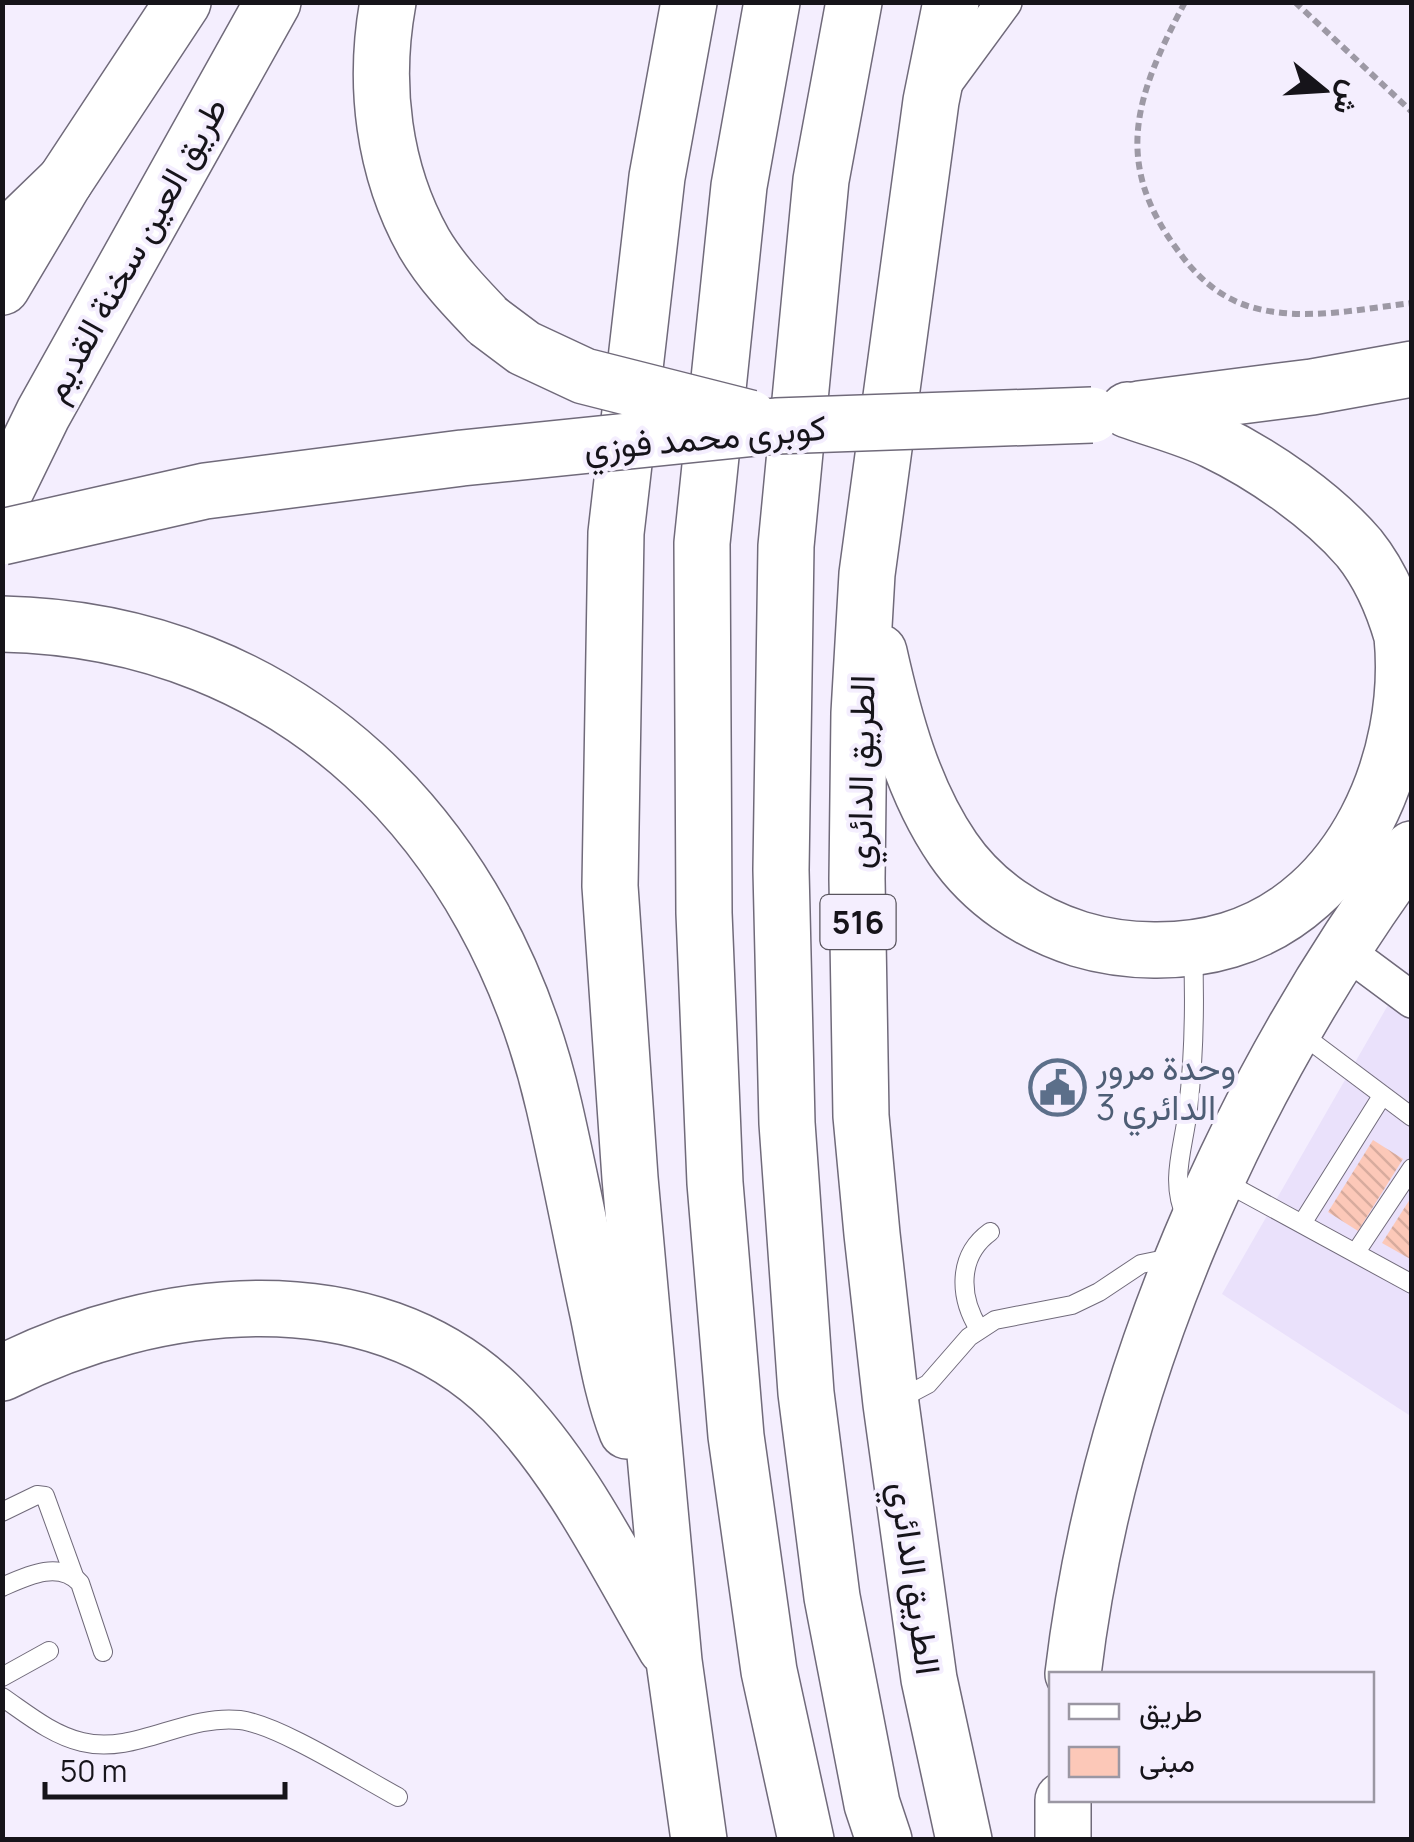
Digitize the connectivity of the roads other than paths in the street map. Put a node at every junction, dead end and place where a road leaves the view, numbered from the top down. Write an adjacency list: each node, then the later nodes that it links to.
1 (183, 2): 8 (main road)
2 (272, 2): 14 (main road, طريق العين سخنة القديم)
3 (388, 2): 13 (main road, bridge)
4 (689, 2): 35 (main road)
5 (772, 2): 48 (main road)
6 (854, 2): 49 (main road, 516)
7 (992, 4): 16 (main road, الطريق الدائري / 516)
8 (65, 181): 9 (main road); 10 (main road)
9 (2, 242)
10 (2, 287)
11 (1412, 369): 12 (main road, كوبرى محمد فوزي)
12 (1128, 410): 13 (main road, كوبرى محمد فوزي, bridge); 19 (main road)
13 (776, 426): 15 (main road, كوبرى محمد فوزي, bridge)
14 (2, 498)
15 (2, 536)
16 (867, 574): 19 (main road); 34 (main road, الطريق الدائري / 516)
17 (2, 624): 35 (main road)
18 (1412, 848): 20 (main road)
19 (1192, 946): 29 (lane)
20 (1342, 948): 21 (street); 22 (main road)
21 (1412, 1000)
22 (1296, 1029): 23 (lane); 26 (main road)
23 (1382, 1096): 24 (lane); 27 (lane)
24 (1412, 1117)
25 (1412, 1168): 30 (lane)
26 (1218, 1179): 27 (lane); 29 (main road)
27 (1302, 1222): 30 (lane)
28 (990, 1232): 32 (lane)
29 (1191, 1244): 32 (lane); 42 (main road)
30 (1356, 1252): 31 (lane)
31 (1412, 1284)
32 (979, 1329): 34 (lane)
33 (2, 1373): 41 (main road)
34 (891, 1404): 50 (main road, الطريق الدائري / 516)
35 (658, 1499): 41 (main road)
36 (2, 1512): 37 (lane)
37 (74, 1576): 38 (lane); 40 (lane)
38 (2, 1587)
39 (49, 1651): 43 (lane)
40 (104, 1652)
41 (674, 1661): 47 (main road)
42 (1073, 1672)
43 (2, 1677)
44 (2, 1697): 45 (lane)
45 (398, 1797)
46 (1064, 1802): 51 (main road)
47 (698, 1840)
48 (806, 1840)
49 (884, 1840)
50 (964, 1840)
51 (1063, 1840)

